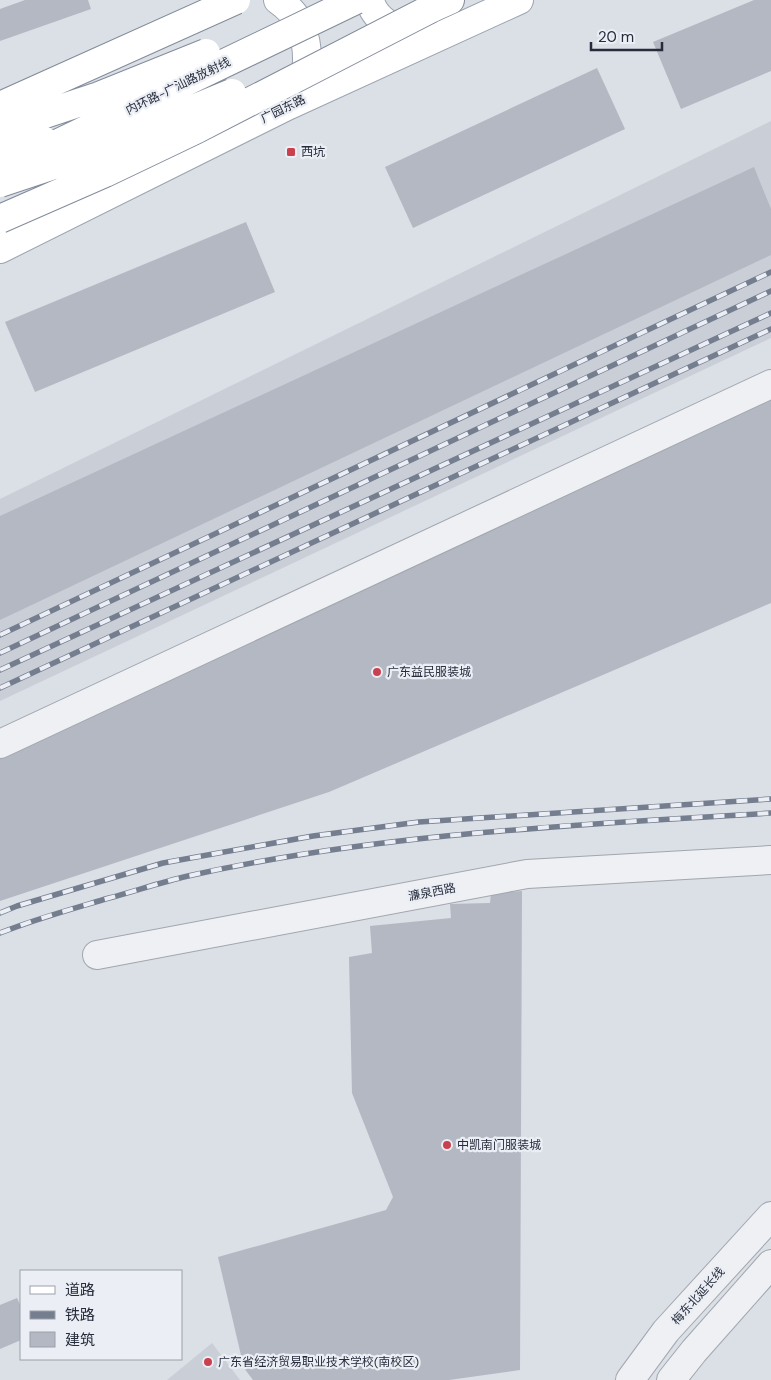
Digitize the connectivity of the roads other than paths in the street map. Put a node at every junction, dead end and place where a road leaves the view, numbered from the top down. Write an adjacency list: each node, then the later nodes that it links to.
1 (236, 0): 11 (main road, bridge)
2 (245, 0): 10 (main road)
3 (278, 0): 12 (main road)
4 (324, 0): 13 (main road, bridge)
5 (357, 0): 14 (main road, bridge); 15 (main road, 内环路-广汕路放射线, bridge)
6 (370, 0): 9 (main road)
7 (519, 0): 9 (main road, 广园东路)
8 (440, 4): 16 (main road, bridge); 17 (main road, bridge)
9 (443, 34): 12 (main road, 广园东路)
10 (0, 93)
11 (0, 106)
12 (287, 106): 18 (main road, 广园东路)
13 (0, 129)
14 (0, 156)
15 (0, 171)
16 (0, 183)
17 (0, 219)
18 (0, 249)
19 (771, 384): 20 (street)
20 (0, 744)
21 (771, 860): 22 (street, 濂泉西路)
22 (97, 955)
23 (771, 1216): 25 (street, 梅东北延长线)
24 (771, 1264): 26 (street)
25 (630, 1380)
26 (670, 1380)

